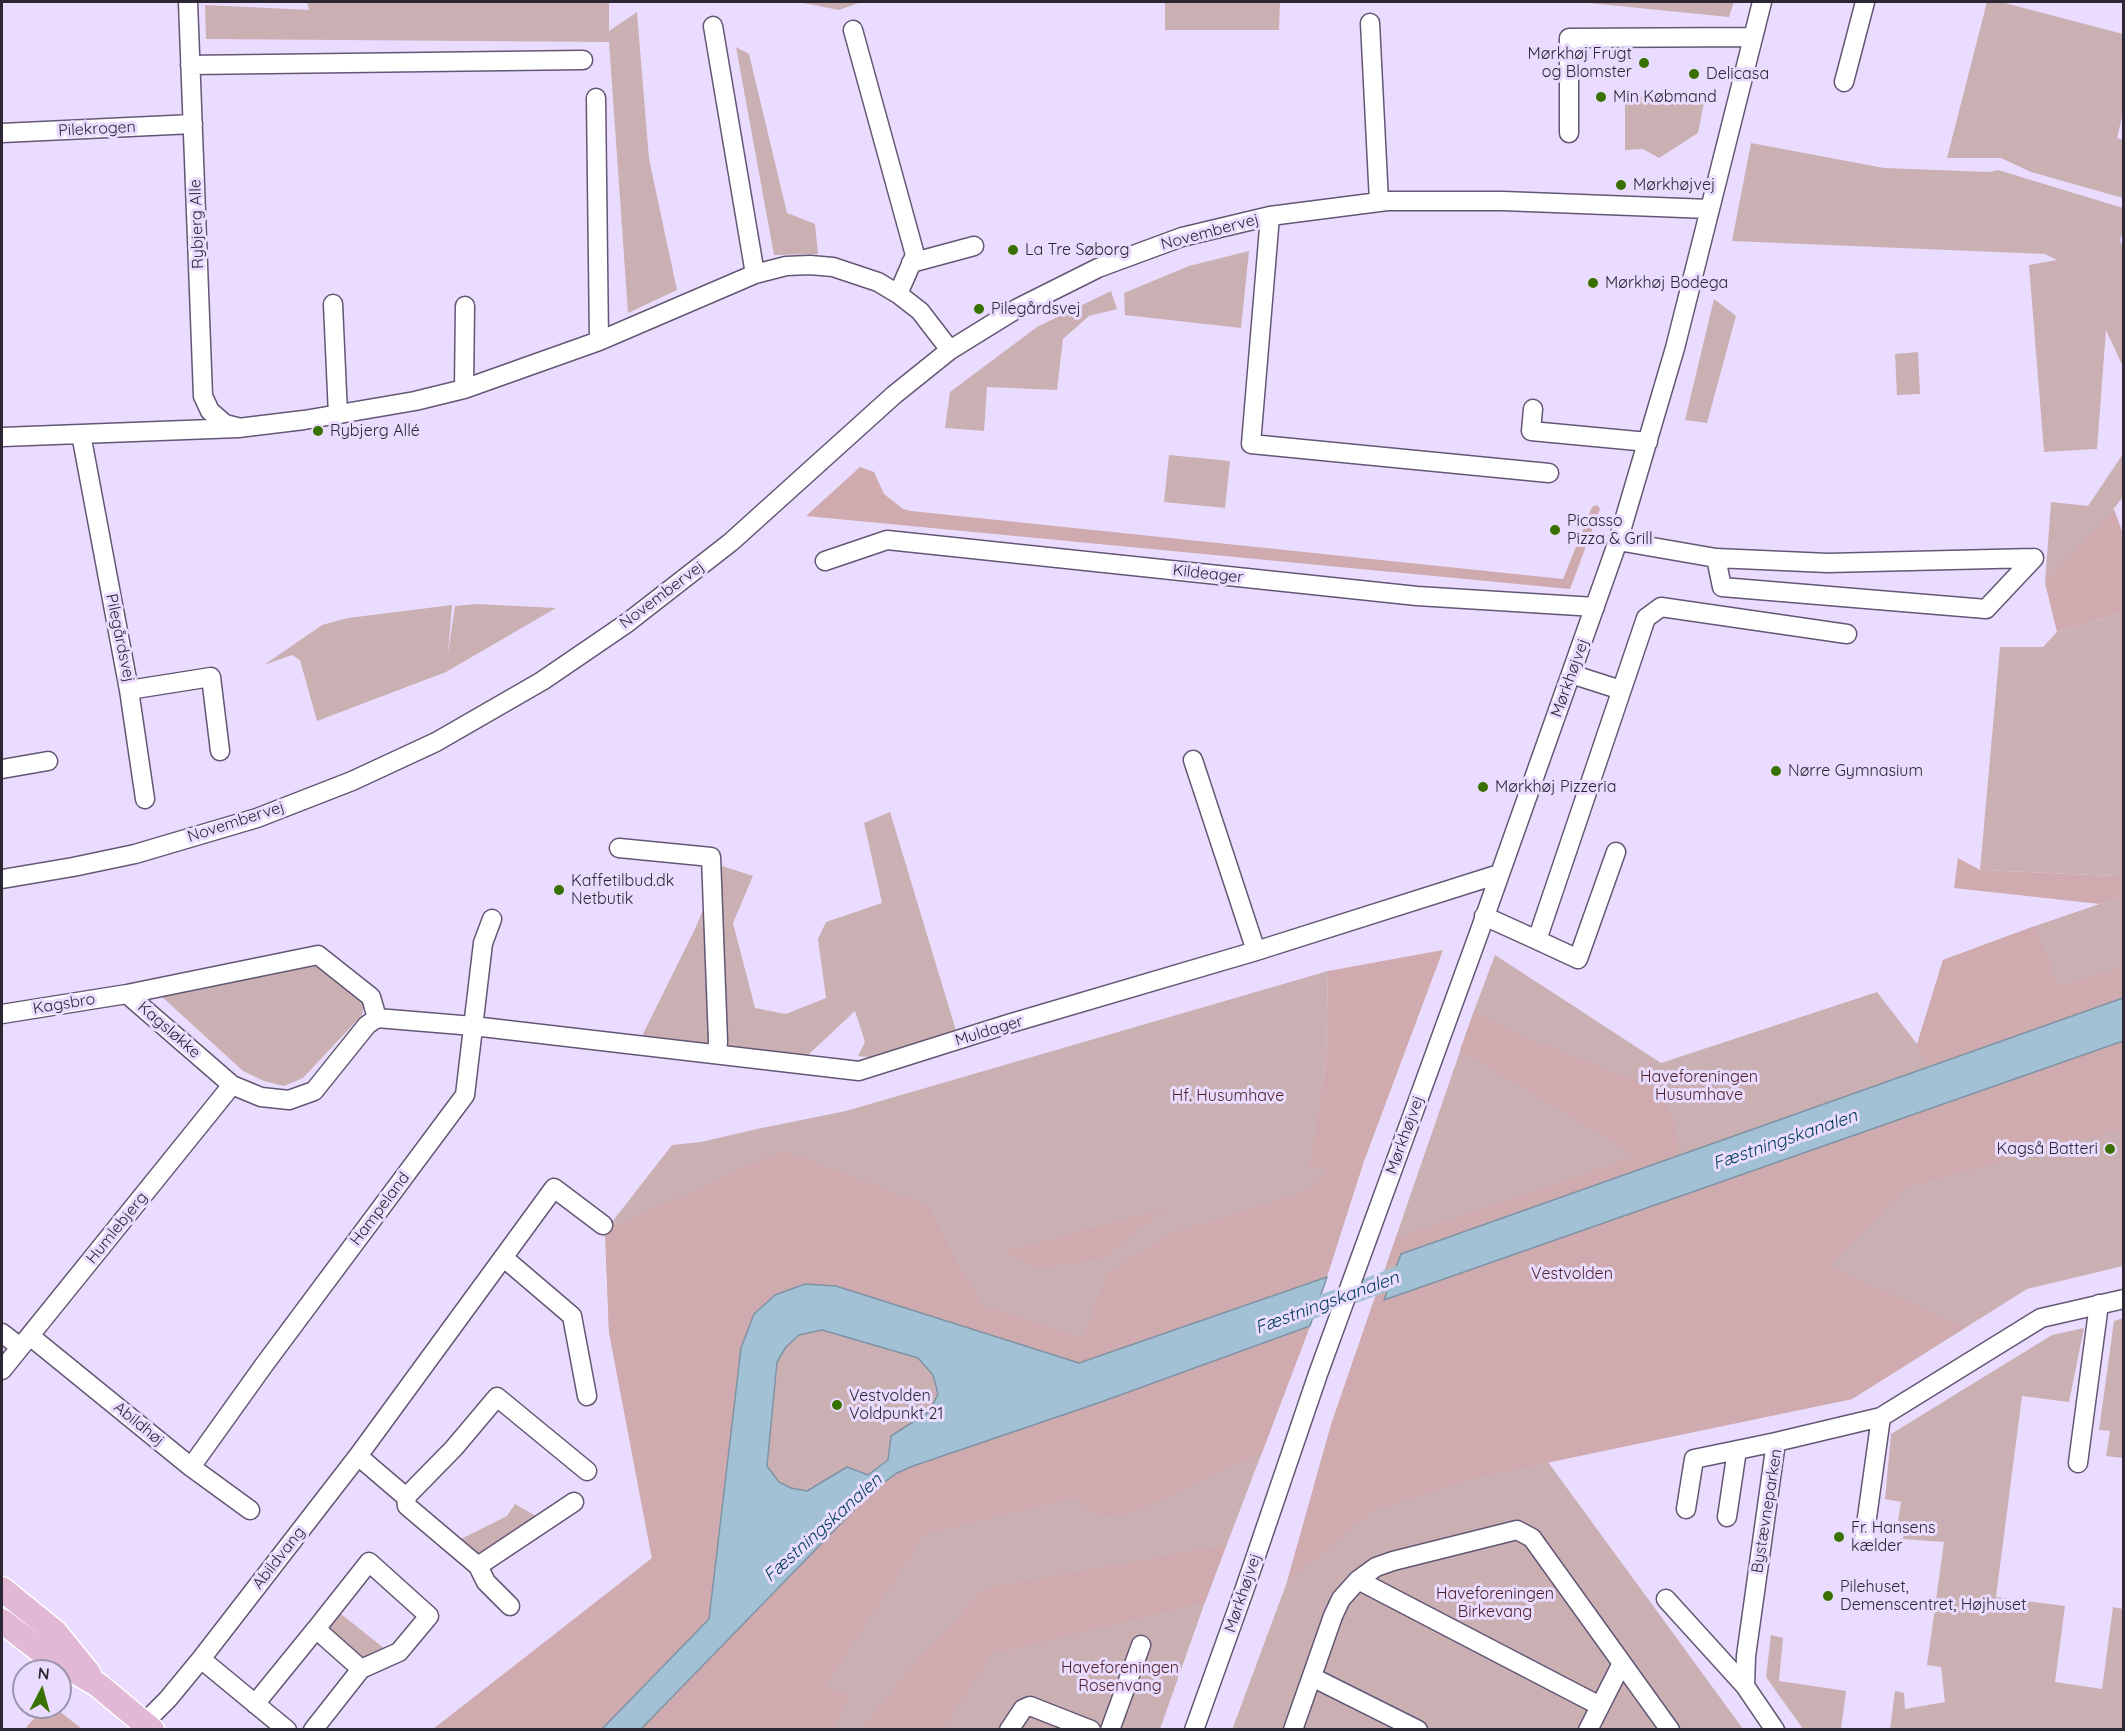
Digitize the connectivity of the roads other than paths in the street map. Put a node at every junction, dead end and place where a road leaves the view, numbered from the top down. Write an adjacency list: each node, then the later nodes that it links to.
1 (188, 2): 9 (street, Rybjerg Alle)
2 (1762, 2): 7 (street, Mørkhøjvej)
3 (1865, 2): 10 (street)
4 (1370, 23): 15 (street)
5 (713, 26): 20 (street)
6 (853, 30): 19 (street)
7 (1753, 37): 14 (street); 16 (street, Mørkhøjvej)
8 (583, 60): 9 (street)
9 (190, 65): 12 (street, Rybjerg Alle)
10 (1844, 82)
11 (596, 98): 24 (street)
12 (193, 124): 13 (street, Pilekrogen); 29 (street, Rybjerg Alle)
13 (2, 133)
14 (1569, 133)
15 (1379, 202): 16 (street, Novembervej); 17 (street, Novembervej)
16 (1709, 209): 32 (street, Mørkhøjvej)
17 (1270, 216): 25 (street, Novembervej); 33 (street, Novembervej)
18 (974, 246): 19 (street)
19 (911, 263): 21 (street)
20 (755, 274): 21 (street); 24 (street)
21 (898, 294): 25 (street)
22 (333, 304): 28 (street)
23 (465, 306): 26 (street)
24 (599, 341): 26 (street)
25 (950, 350): 50 (street, Novembervej)
26 (464, 389): 28 (street)
27 (1533, 409): 32 (street)
28 (338, 415): 29 (street)
29 (238, 428): 30 (street)
30 (81, 434): 31 (street); 40 (street, Pilegårdsvej)
31 (2, 437)
32 (1648, 442): 34 (street, Mørkhøjvej)
33 (1549, 473)
34 (1618, 541): 35 (street); 37 (street, Mørkhøjvej)
35 (1716, 558): 35 (street)
36 (825, 561): 37 (street, Kildeager)
37 (1595, 607): 39 (street, Mørkhøjvej)
38 (1847, 633): 41 (street)
39 (1571, 674): 41 (street); 49 (street, Mørkhøjvej)
40 (129, 690): 42 (street, Pilegårdsvej); 46 (street)
41 (1621, 690): 53 (street)
42 (220, 751)
43 (1193, 760): 54 (street)
44 (48, 761): 45 (street)
45 (2, 769)
46 (145, 799)
47 (619, 848): 59 (street)
48 (1616, 852): 53 (street)
49 (1499, 874): 51 (street, Mørkhøjvej); 54 (street, Muldager)
50 (2, 879)
51 (1484, 916): 53 (street); 104 (street, Mørkhøjvej)
52 (492, 919): 58 (street, Hampeland)
53 (1537, 940)
54 (1256, 951): 59 (street, Muldager)
55 (128, 994): 56 (street, Kagsbro); 57 (street, Kagsløkke); 60 (street, Kagsløkke)
56 (2, 1014)
57 (377, 1018): 58 (street); 60 (street, Kagsløkke)
58 (473, 1026): 59 (street, Muldager); 74 (street, Hampeland)
59 (717, 1054)
60 (232, 1085): 66 (street, Humlebjerg)
61 (603, 1225): 62 (street, Abildvang)
62 (504, 1258): 68 (street); 72 (street, Abildvang)
63 (2124, 1299): 64 (street, Bystævneparken)
64 (2099, 1304): 69 (street, Bystævneparken); 73 (street)
65 (2, 1333): 66 (street, Abildhøj)
66 (25, 1341): 67 (street, Humlebjerg); 74 (street, Abildhøj)
67 (2, 1370)
68 (587, 1396)
69 (1881, 1417): 70 (street, Bystævneparken); 81 (street)
70 (1776, 1442): 71 (street); 95 (street, Bystævneparken)
71 (1737, 1450): 78 (street); 80 (street)
72 (358, 1456): 76 (street); 90 (street, Abildvang)
73 (2078, 1463)
74 (191, 1467): 79 (street, Abildhøj)
75 (587, 1470): 76 (street)
76 (406, 1497): 82 (street)
77 (574, 1502): 82 (street)
78 (1686, 1509)
79 (250, 1510)
80 (1727, 1516)
81 (1864, 1539)
82 (478, 1566): 86 (street)
83 (1358, 1580): 91 (street); 93 (street); 97 (street)
84 (2, 1589): 94 (main road)
85 (1665, 1599): 95 (street)
86 (510, 1606)
87 (2, 1621): 94 (main road)
88 (316, 1629): 92 (street); 92 (street); 96 (street)
89 (1141, 1645): 103 (street)
90 (201, 1659): 96 (street); 98 (street, Abildvang)
91 (1622, 1663): 97 (street); 108 (street)
92 (361, 1669): 100 (street)
93 (1312, 1677): 105 (street); 106 (street)
94 (98, 1685): 98 (main road)
95 (1745, 1686): 109 (street)
96 (255, 1704): 99 (street)
97 (1600, 1706): 107 (street)
98 (148, 1726)
99 (287, 1730)
100 (313, 1730)
101 (1009, 1730): 102 (street)
102 (1091, 1730)
103 (1110, 1730)
104 (1194, 1730)
105 (1293, 1730)
106 (1418, 1730)
107 (1588, 1730)
108 (1670, 1730)
109 (1775, 1730)

